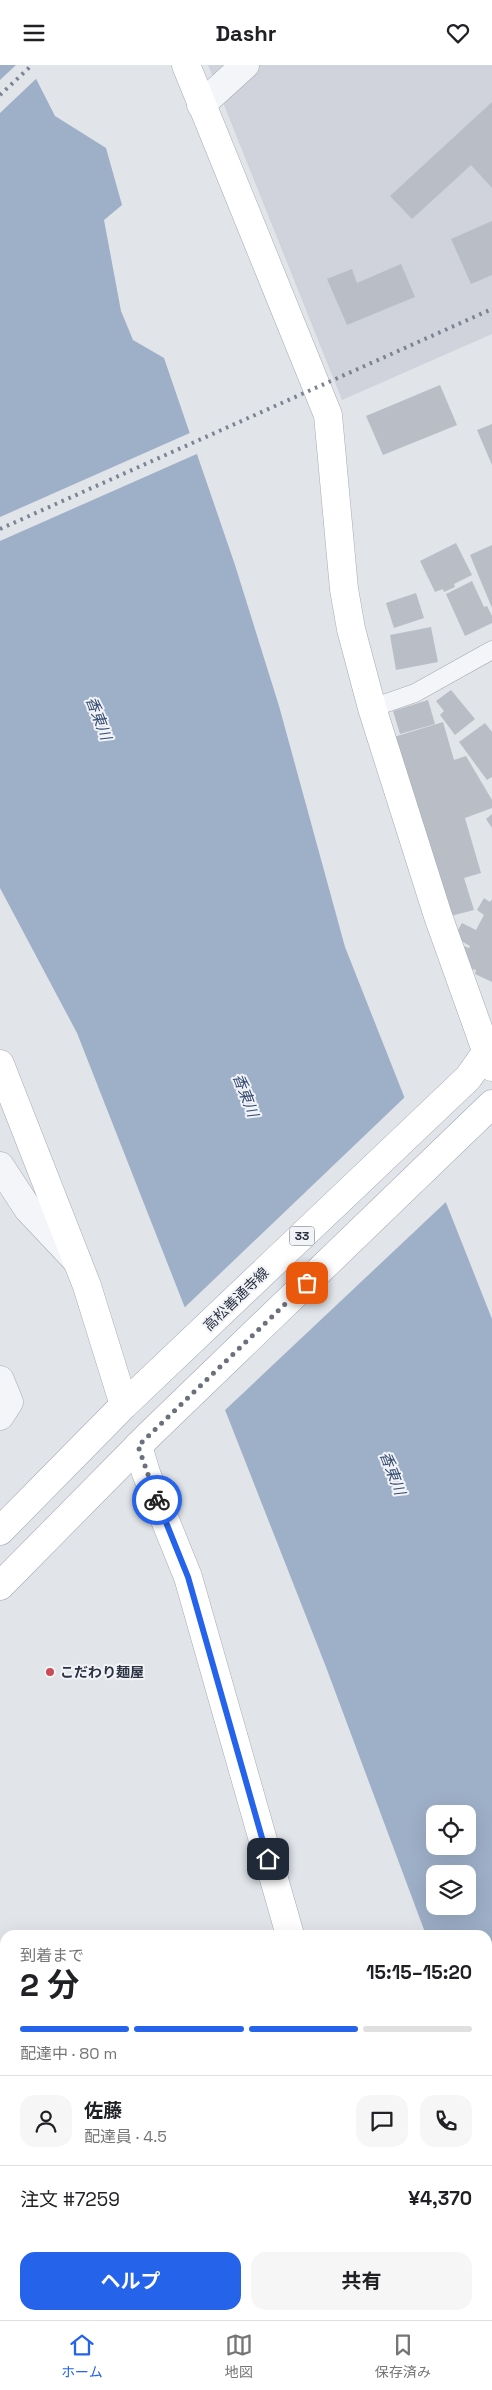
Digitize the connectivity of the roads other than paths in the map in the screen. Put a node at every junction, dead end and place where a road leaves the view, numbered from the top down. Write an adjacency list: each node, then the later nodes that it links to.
1 (186, 65): 3 (street)
2 (245, 65): 3 (street)
3 (201, 105): 5 (street)
4 (492, 650): 5 (lane)
5 (372, 707): 6 (street)
6 (484, 1060): 13 (street, 高松善通寺線 / 33)
7 (0, 1064): 8 (street)
8 (7, 1106): 11 (street)
9 (486, 1110): 15 (street)
10 (0, 1166): 11 (street)
11 (77, 1261): 13 (street)
12 (0, 1380): 14 (street)
13 (130, 1400): 16 (street, 高松善通寺線 / 33)
14 (0, 1416)
15 (143, 1440): 17 (street); 18 (street)
16 (2, 1524)
17 (0, 1585)
18 (289, 1930)

